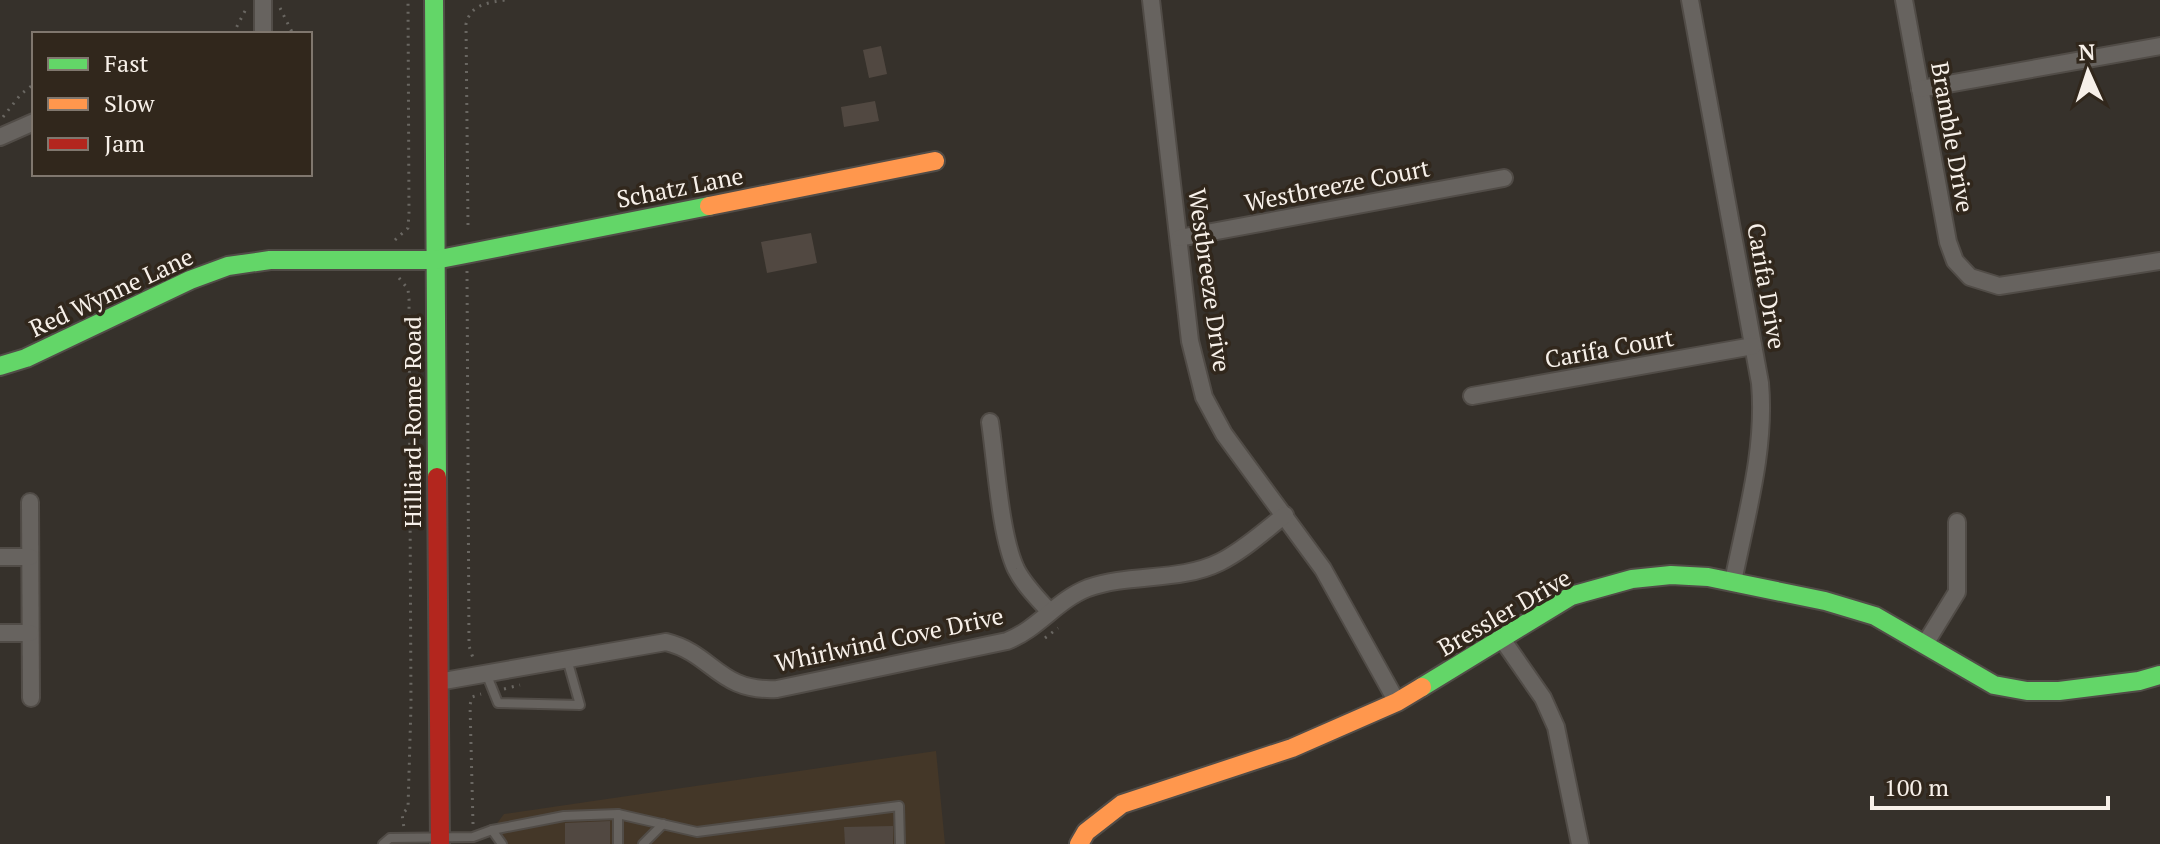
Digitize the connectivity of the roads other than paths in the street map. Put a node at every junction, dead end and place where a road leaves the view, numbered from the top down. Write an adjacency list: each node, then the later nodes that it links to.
1 (263, 0): 6 (street)
2 (434, 0): 14 (street, Hilliard-Rome Road)
3 (1151, 0): 13 (street, Westbreeze Drive)
4 (1690, 0): 16 (street, Carifa Drive)
5 (1904, 0): 8 (street, Bramble Drive)
6 (263, 32)
7 (2160, 46): 8 (street)
8 (1920, 89): 15 (street, Bramble Drive)
9 (32, 123): 10 (street)
10 (0, 137)
11 (935, 161): 14 (street, Schatz Lane)
12 (1504, 178): 13 (street, Westbreeze Court)
13 (1179, 238): 21 (street, Westbreeze Drive)
14 (435, 260): 17 (street, Red Wynne Lane); 34 (street, Hilliard-Rome Road)
15 (2160, 261)
16 (1753, 346): 18 (street, Carifa Court); 25 (street, Carifa Drive)
17 (0, 366)
18 (1472, 396)
19 (990, 422): 26 (street)
20 (30, 502): 24 (street)
21 (1285, 515): 26 (street, Whirlwind Cove Drive); 36 (street, Westbreeze Drive)
22 (1957, 522): 30 (street)
23 (0, 557): 24 (street)
24 (30, 557): 28 (street)
25 (1733, 582): 29 (street, Bressler Drive); 30 (street, Bressler Drive)
26 (1050, 612): 31 (street, Whirlwind Cove Drive)
27 (0, 633): 28 (street)
28 (30, 633): 35 (street)
29 (1502, 639): 36 (street, Bressler Drive); 47 (street)
30 (1925, 644): 33 (street, Bressler Drive)
31 (567, 658): 32 (street, Whirlwind Cove Drive); 32 (lane)
32 (484, 667): 34 (street, Whirlwind Cove Drive)
33 (2160, 675)
34 (438, 682): 40 (street, Hilliard-Rome Road)
35 (31, 698)
36 (1397, 702): 46 (street, Bressler Drive)
37 (618, 814): 38 (lane); 39 (lane); 43 (lane)
38 (663, 824): 44 (lane); 45 (lane)
39 (492, 830): 40 (lane); 42 (lane)
40 (440, 840): 41 (lane)
41 (383, 844)
42 (502, 844)
43 (618, 844)
44 (643, 844)
45 (900, 844)
46 (1079, 844)
47 (1580, 844)

